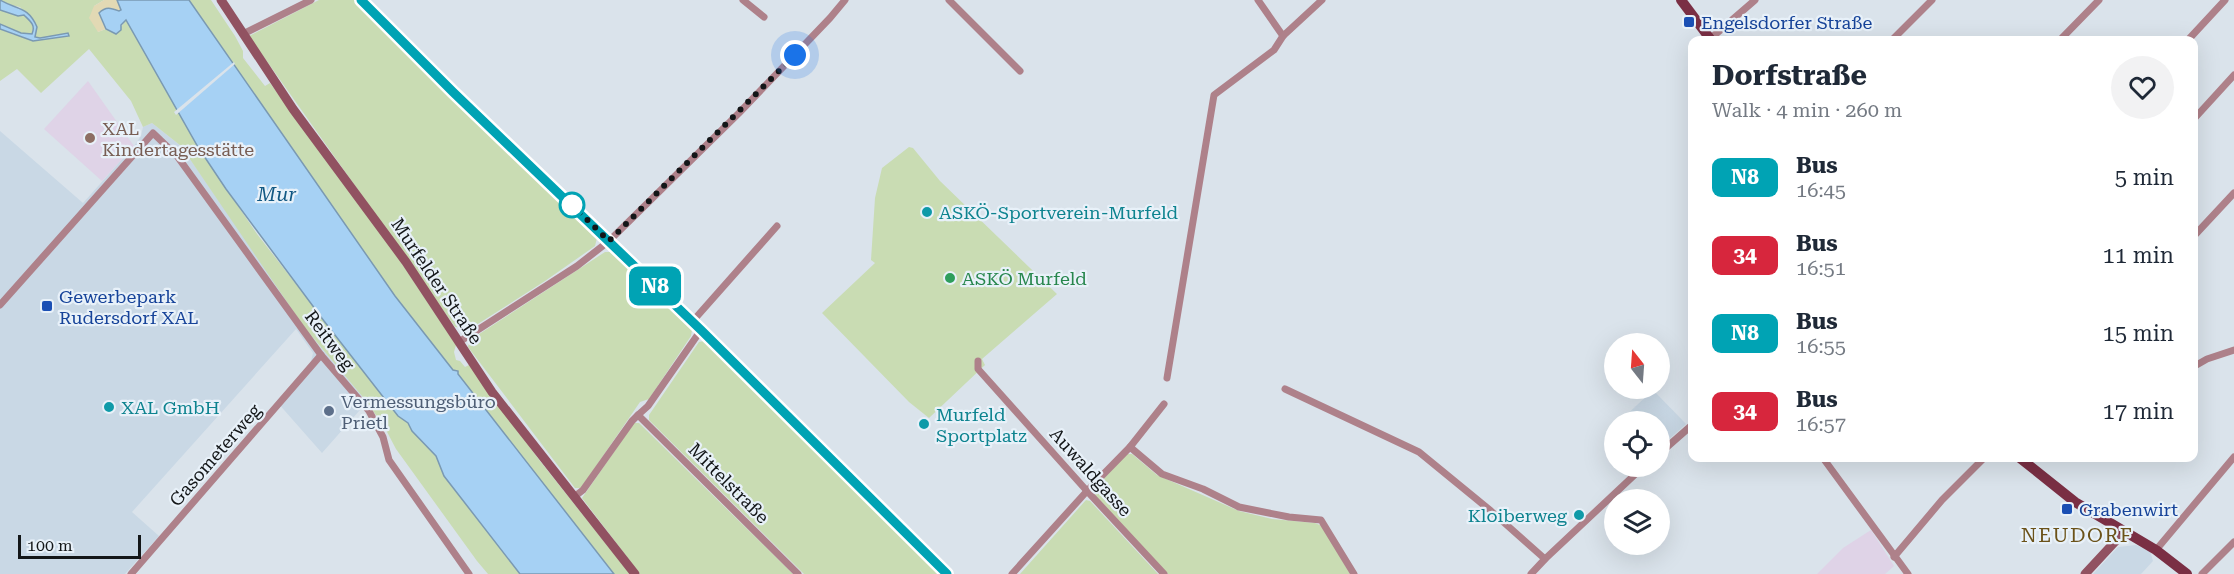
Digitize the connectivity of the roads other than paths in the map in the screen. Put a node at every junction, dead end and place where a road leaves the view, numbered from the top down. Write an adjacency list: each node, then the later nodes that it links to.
1 (221, 0): 15 (street, Murfelder Straße)
2 (311, 0): 15 (street)
3 (361, 0): 28 (street)
4 (743, 0): 14 (street)
5 (844, 0): 28 (street)
6 (949, 0): 22 (street)
7 (1258, 0): 16 (street)
8 (1322, 0): 16 (street)
9 (1681, 0): 17 (main road)
10 (1755, 0): 18 (street)
11 (1932, 0): 19 (street)
12 (2099, 0): 20 (street)
13 (2225, 0): 21 (street)
14 (764, 17)
15 (243, 34): 32 (street, Murfelder Straße)
16 (1283, 36): 37 (street)
17 (1707, 36)
18 (1714, 36)
19 (1896, 36)
20 (2064, 36)
21 (2192, 36)
22 (1020, 71)
23 (2234, 75): 24 (street)
24 (2198, 115)
25 (2234, 193): 27 (street)
26 (777, 226): 30 (street)
27 (2198, 232)
28 (609, 241): 30 (street); 32 (street)
29 (0, 305): 34 (street, Reitweg)
30 (692, 322): 31 (street)
31 (701, 330): 40 (street); 60 (street)
32 (459, 342): 50 (street, Murfelder Straße)
33 (2234, 350): 36 (street)
34 (321, 355): 56 (street, Gasometerweg); 57 (street, Reitweg)
35 (978, 361): 49 (street, Auwaldgasse)
36 (2198, 364)
37 (1167, 378)
38 (1285, 389): 55 (street)
39 (1164, 404): 43 (street)
40 (638, 415): 50 (street); 59 (street, Mittelstraße)
41 (1688, 429): 42 (street)
42 (1670, 444)
43 (1130, 447): 49 (street); 63 (street)
44 (2234, 457): 53 (street)
45 (1826, 462): 54 (street)
46 (1980, 462): 54 (street)
47 (2025, 462): 51 (main road)
48 (1632, 477): 55 (street)
49 (1087, 491): 61 (street); 62 (street, Auwaldgasse)
50 (574, 497): 58 (street, Murfelder Straße)
51 (2124, 532): 53 (main road); 66 (street)
52 (2234, 542): 68 (street)
53 (2156, 550): 67 (main road)
54 (1894, 557): 65 (street)
55 (1545, 559): 64 (street)
56 (131, 574)
57 (469, 574)
58 (636, 574)
59 (798, 574)
60 (947, 574)
61 (1012, 574)
62 (1164, 574)
63 (1354, 574)
64 (1531, 574)
65 (1908, 574)
66 (2085, 574)
67 (2187, 574)
68 (2202, 574)

